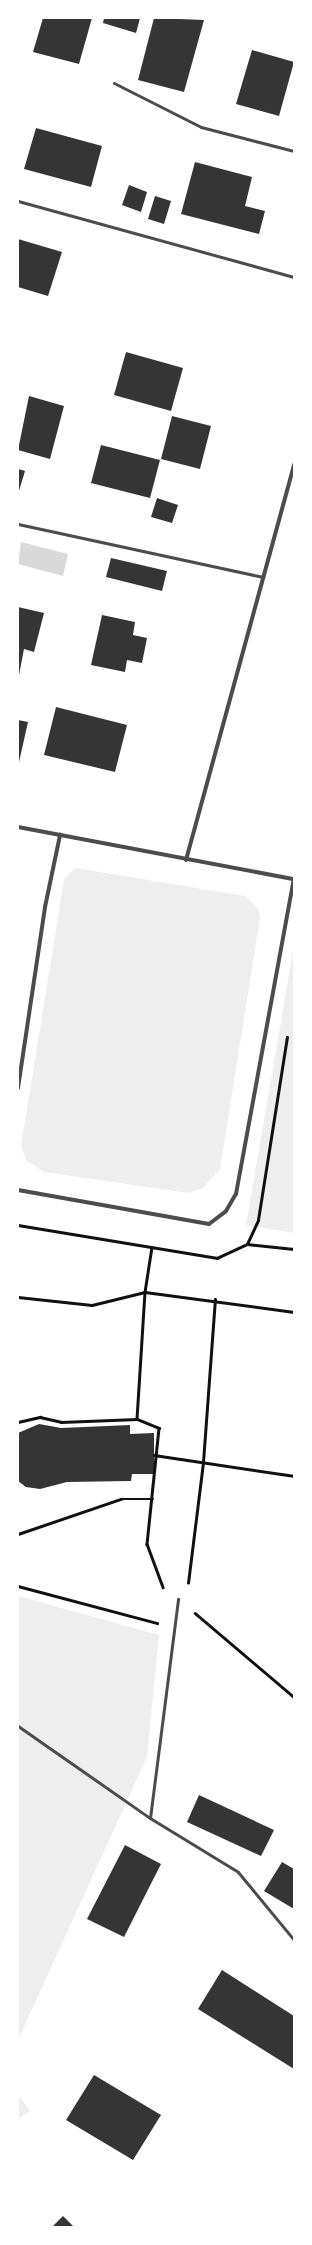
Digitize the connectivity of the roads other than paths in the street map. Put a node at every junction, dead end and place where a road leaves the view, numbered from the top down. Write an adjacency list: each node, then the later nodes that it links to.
1 (114, 83): 2 (lane)
2 (294, 151)
3 (18, 201): 4 (lane)
4 (294, 277)
5 (294, 464): 7 (street)
6 (18, 524): 7 (lane)
7 (263, 577): 10 (street)
8 (18, 827): 9 (street)
9 (60, 835): 10 (street); 12 (street)
10 (186, 860): 11 (street)
11 (294, 879): 13 (street)
12 (18, 1088)
13 (18, 1190)
14 (178, 1599): 16 (lane)
15 (18, 1726): 16 (lane)
16 (150, 1818): 17 (lane)
17 (294, 1940)

